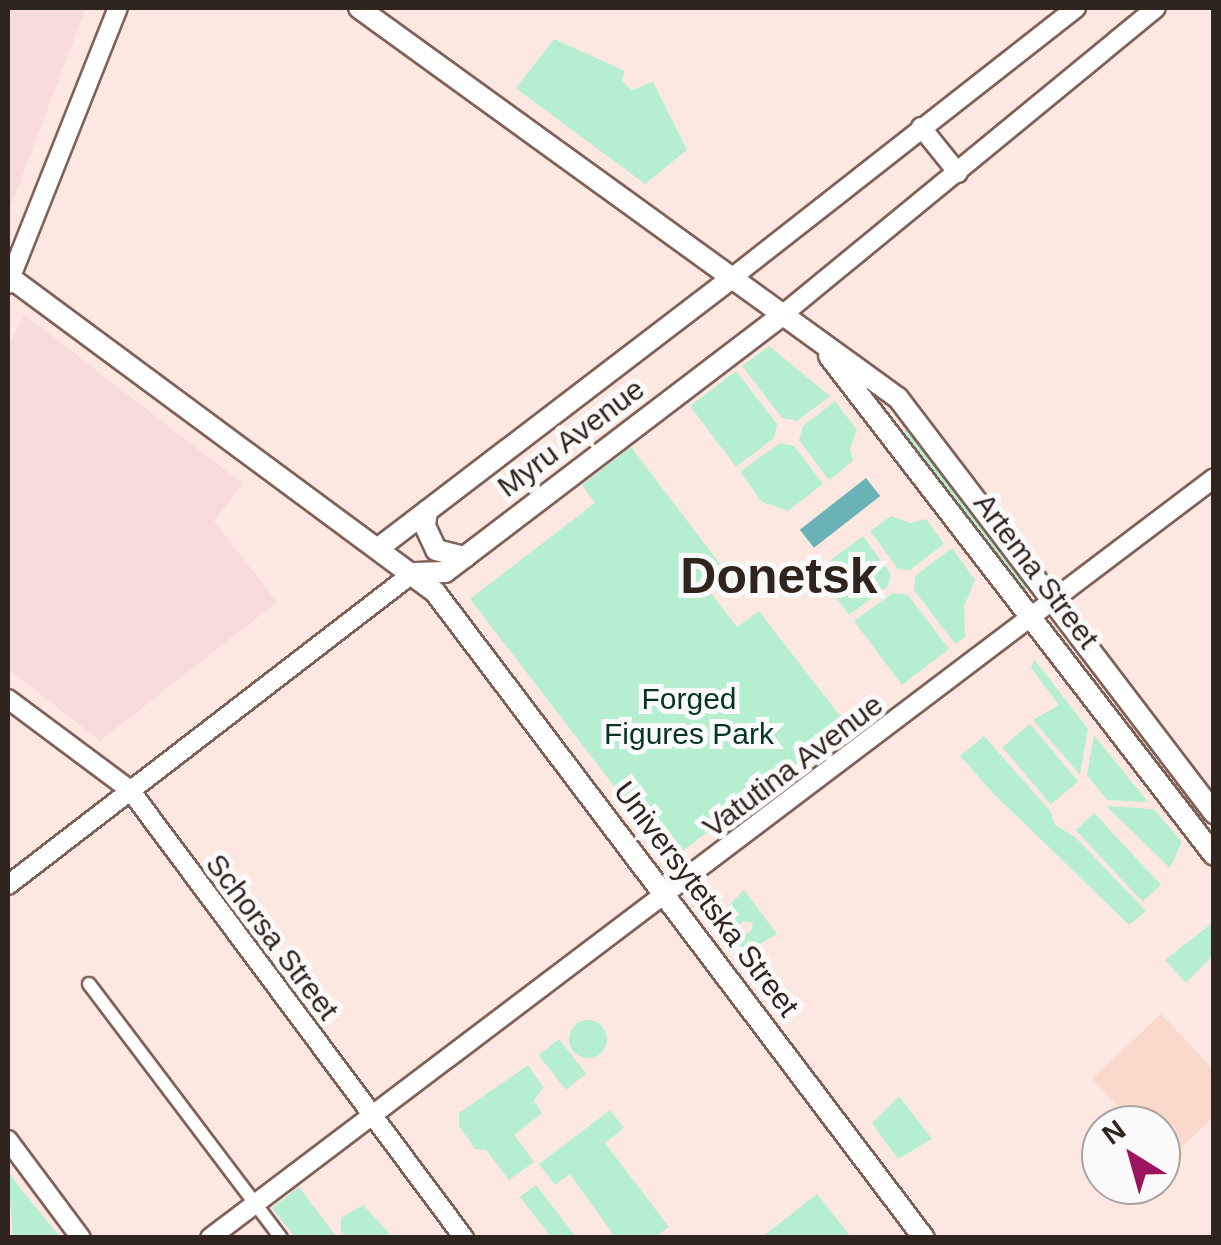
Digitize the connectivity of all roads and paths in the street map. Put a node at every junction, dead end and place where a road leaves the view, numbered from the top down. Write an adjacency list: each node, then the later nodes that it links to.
1 (118, 8): 7 (street)
2 (358, 8): 8 (main road, Artema Street)
3 (1076, 8): 5 (street, Myru Avenue)
4 (1156, 8): 6 (street, Myru Avenue)
5 (921, 127): 6 (street); 8 (street, Myru Avenue)
6 (958, 173): 9 (street, Myru Avenue)
7 (8, 279): 15 (main road, Universytetska Street)
8 (729, 280): 9 (main road, Artema Street); 14 (main road, Myru Avenue)
9 (781, 316): 10 (main road, Artema Street); 16 (main road, Myru Avenue)
10 (802, 331): 11 (main road, Artema Street); 12 (main road, Artema Street)
11 (922, 428): 12 (main road); 18 (main road, Artema Street)
12 (901, 443): 19 (main road, Artema Street)
13 (1214, 478): 18 (street, Vatutina Avenue)
14 (427, 511): 15 (main road, Myru Avenue); 16 (main road)
15 (380, 547): 17 (main road, Universytetska Street)
16 (464, 557): 17 (main road, Myru Avenue)
17 (413, 573): 23 (street, Myru Avenue); 27 (main road, Universytetska Street)
18 (1054, 602): 19 (street, Vatutina Avenue); 20 (main road, Artema Street)
19 (1033, 618): 21 (main road, Artema Street); 27 (street, Vatutina Avenue)
20 (1113, 681): 21 (main road); 24 (main road, Artema Street)
21 (1092, 695): 25 (main road, Artema Street)
22 (8, 699): 23 (street, Schorsa Street)
23 (130, 790): 26 (street, Myru Avenue); 29 (street, Schorsa Street)
24 (1214, 813)
25 (1214, 855)
26 (8, 885)
27 (666, 896): 29 (street, Vatutina Avenue); 36 (main road, Universytetska Street)
28 (89, 984): 31 (street)
29 (372, 1116): 31 (street, Vatutina Avenue); 35 (street, Schorsa Street)
30 (8, 1140): 32 (street)
31 (256, 1203): 33 (street, Vatutina Avenue); 34 (street)
32 (80, 1238)
33 (210, 1238)
34 (280, 1238)
35 (464, 1238)
36 (924, 1238)

